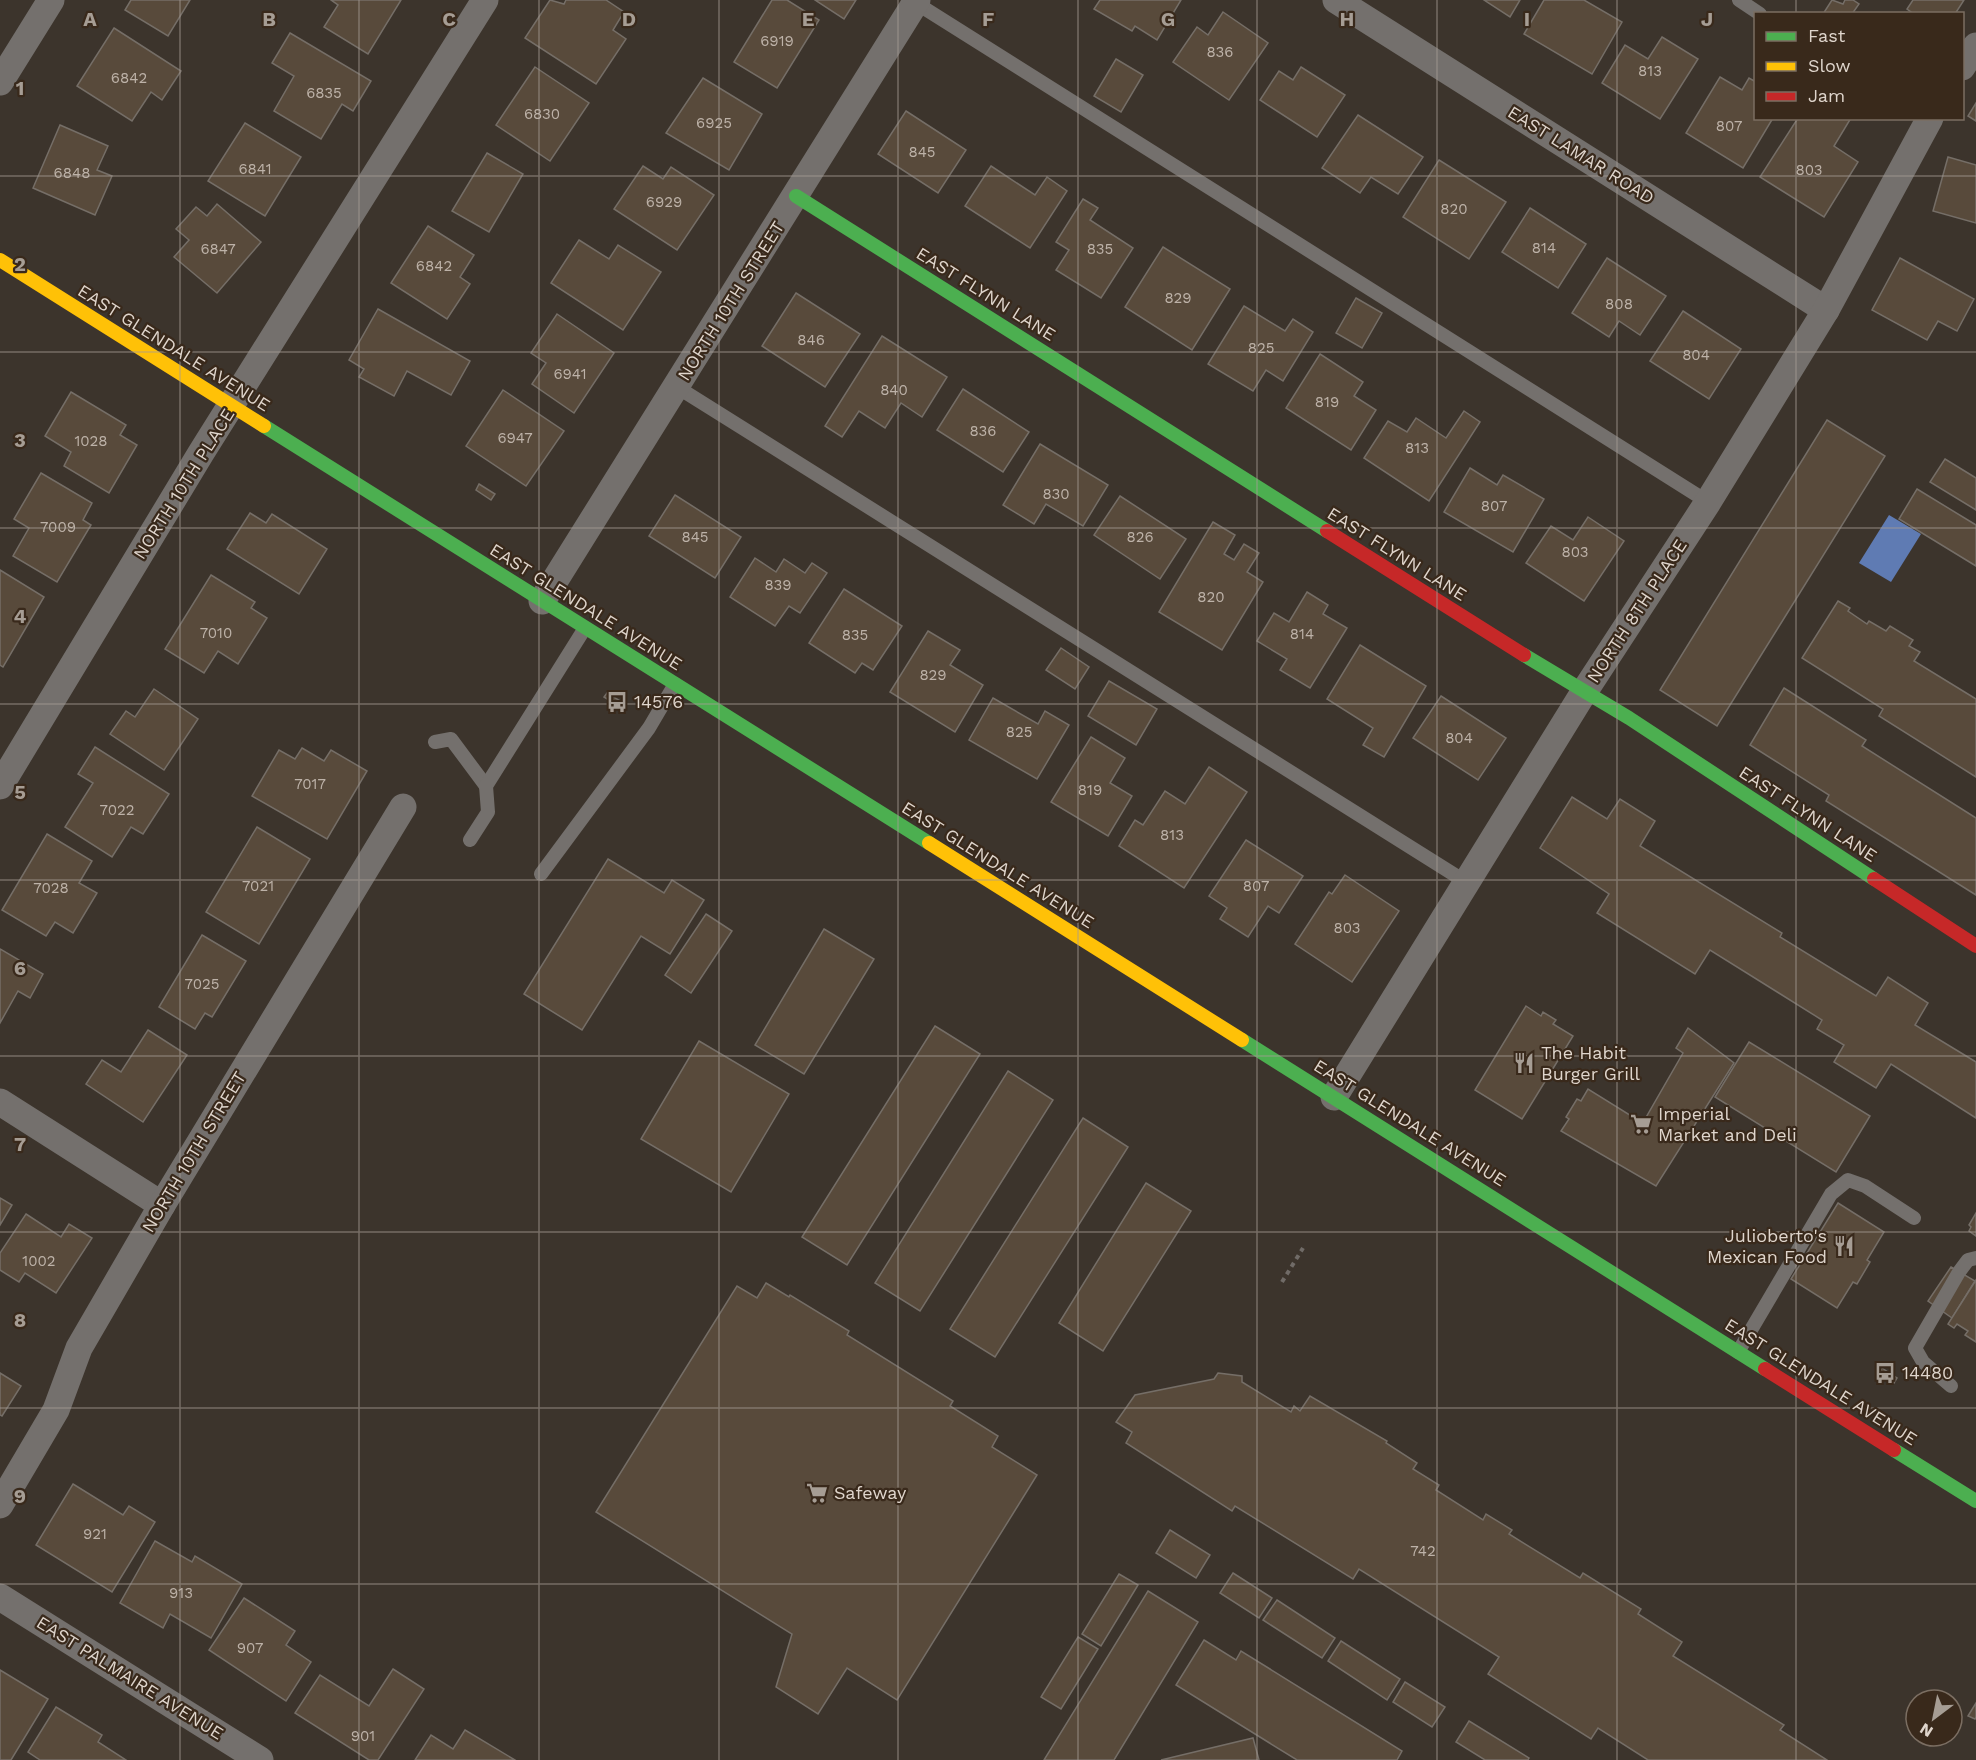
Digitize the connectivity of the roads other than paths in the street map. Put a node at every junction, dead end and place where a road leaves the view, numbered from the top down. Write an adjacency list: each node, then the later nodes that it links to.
1 (51, 0): 9 (street)
2 (485, 0): 15 (street, NORTH 10TH PLACE)
3 (1336, 0): 13 (street, EAST LAMAR ROAD)
4 (1739, 0): 6 (lane)
5 (916, 1): 11 (street, NORTH 10TH STREET); 16 (lane)
6 (1757, 12)
7 (1976, 46): 8 (street)
8 (1964, 64)
9 (0, 82)
10 (1925, 120): 13 (street, NORTH 8TH PLACE)
11 (796, 196): 14 (street, NORTH 10TH STREET); 20 (main road, EAST FLYNN LANE)
12 (0, 260): 15 (main road, EAST GLENDALE AVENUE)
13 (1826, 310): 16 (street, NORTH 8TH PLACE)
14 (677, 387): 17 (street, NORTH 10TH STREET); 27 (lane)
15 (232, 406): 17 (main road, EAST GLENDALE AVENUE); 22 (street, NORTH 10TH PLACE)
16 (1708, 502): 20 (street, NORTH 8TH PLACE)
17 (542, 601): 18 (main road, EAST GLENDALE AVENUE)
18 (585, 628): 19 (main road, EAST GLENDALE AVENUE); 23 (lane)
19 (675, 684): 26 (lane); 29 (main road, EAST GLENDALE AVENUE)
20 (1584, 692): 27 (street, NORTH 8TH PLACE); 28 (main road, EAST FLYNN LANE)
21 (435, 742): 23 (lane)
22 (0, 786)
23 (486, 786): 25 (lane)
24 (403, 807): 31 (street, NORTH 10TH STREET)
25 (470, 840)
26 (541, 874)
27 (1466, 882): 29 (street, NORTH 8TH PLACE)
28 (1976, 946)
29 (1334, 1097): 34 (main road, EAST GLENDALE AVENUE)
30 (0, 1102): 31 (street)
31 (162, 1205): 37 (street, NORTH 10TH STREET)
32 (1914, 1218): 34 (lane)
33 (1976, 1258): 35 (lane)
34 (1738, 1352): 36 (main road, EAST GLENDALE AVENUE)
35 (1951, 1386)
36 (1976, 1501)
37 (0, 1505)
38 (0, 1597): 39 (street, EAST PALMAIRE AVENUE)
39 (260, 1760)

